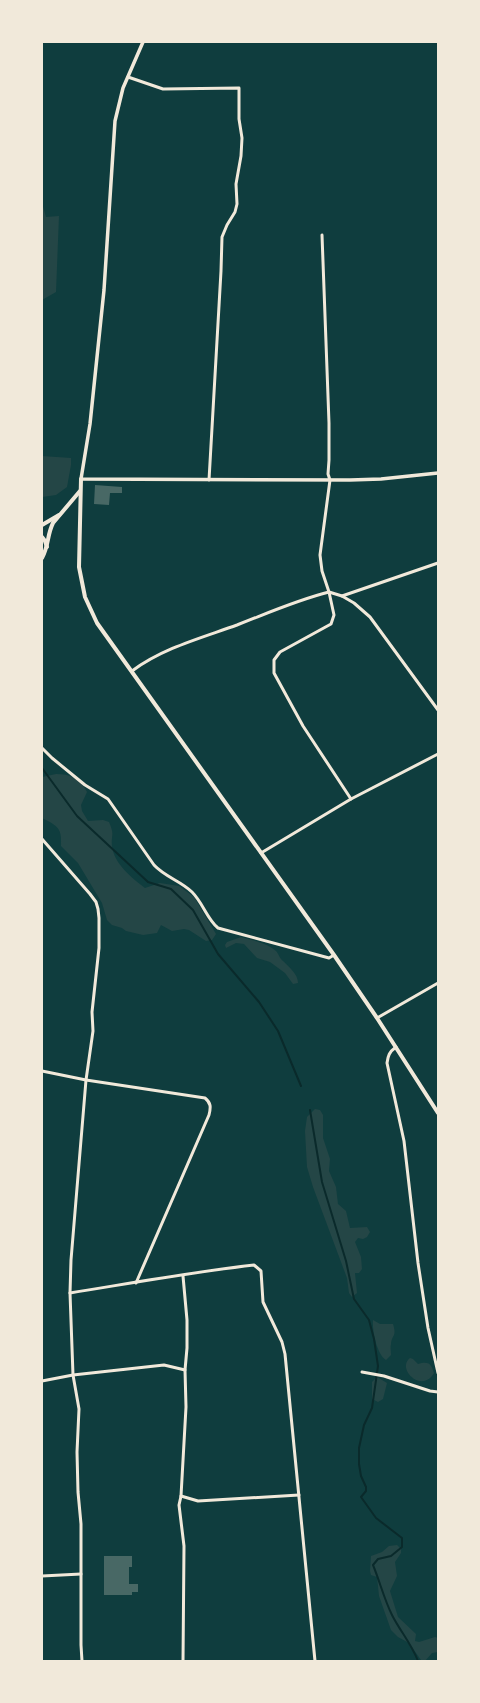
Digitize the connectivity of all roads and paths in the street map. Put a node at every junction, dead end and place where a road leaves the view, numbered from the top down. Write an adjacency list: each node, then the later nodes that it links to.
1 (143, 42): 2 (street)
2 (128, 77): 5 (street); 6 (street)
3 (322, 235): 7 (street)
4 (438, 473): 7 (street)
5 (81, 479): 6 (street); 8 (main road)
6 (209, 480): 7 (street)
7 (330, 480): 15 (street)
8 (80, 491): 9 (main road); 17 (main road)
9 (62, 512): 10 (main road); 12 (main road)
10 (42, 525)
11 (42, 537): 12 (main road)
12 (47, 549): 13 (main road)
13 (42, 558)
14 (438, 563): 16 (street)
15 (329, 592): 16 (street); 17 (street); 21 (street)
16 (342, 596): 18 (street)
17 (132, 671): 23 (main road)
18 (438, 710)
19 (42, 748): 24 (street)
20 (438, 754): 21 (street)
21 (351, 799): 23 (street)
22 (42, 840): 29 (street)
23 (261, 853): 24 (main road)
24 (334, 955): 26 (main road)
25 (438, 983): 26 (street)
26 (376, 1018): 27 (main road)
27 (396, 1047): 30 (main road); 36 (street)
28 (42, 1071): 29 (street)
29 (86, 1080): 32 (street); 33 (street)
30 (438, 1113)
31 (183, 1276): 32 (street); 34 (street); 40 (street)
32 (136, 1283): 33 (street)
33 (70, 1293): 37 (street)
34 (184, 1370): 37 (street); 41 (street)
35 (362, 1372): 39 (street)
36 (438, 1373)
37 (73, 1375): 38 (street); 42 (street)
38 (42, 1381)
39 (438, 1392)
40 (299, 1495): 41 (street); 46 (street)
41 (181, 1496): 45 (street)
42 (81, 1574): 43 (street); 44 (street)
43 (42, 1576)
44 (82, 1661)
45 (183, 1661)
46 (315, 1661)

